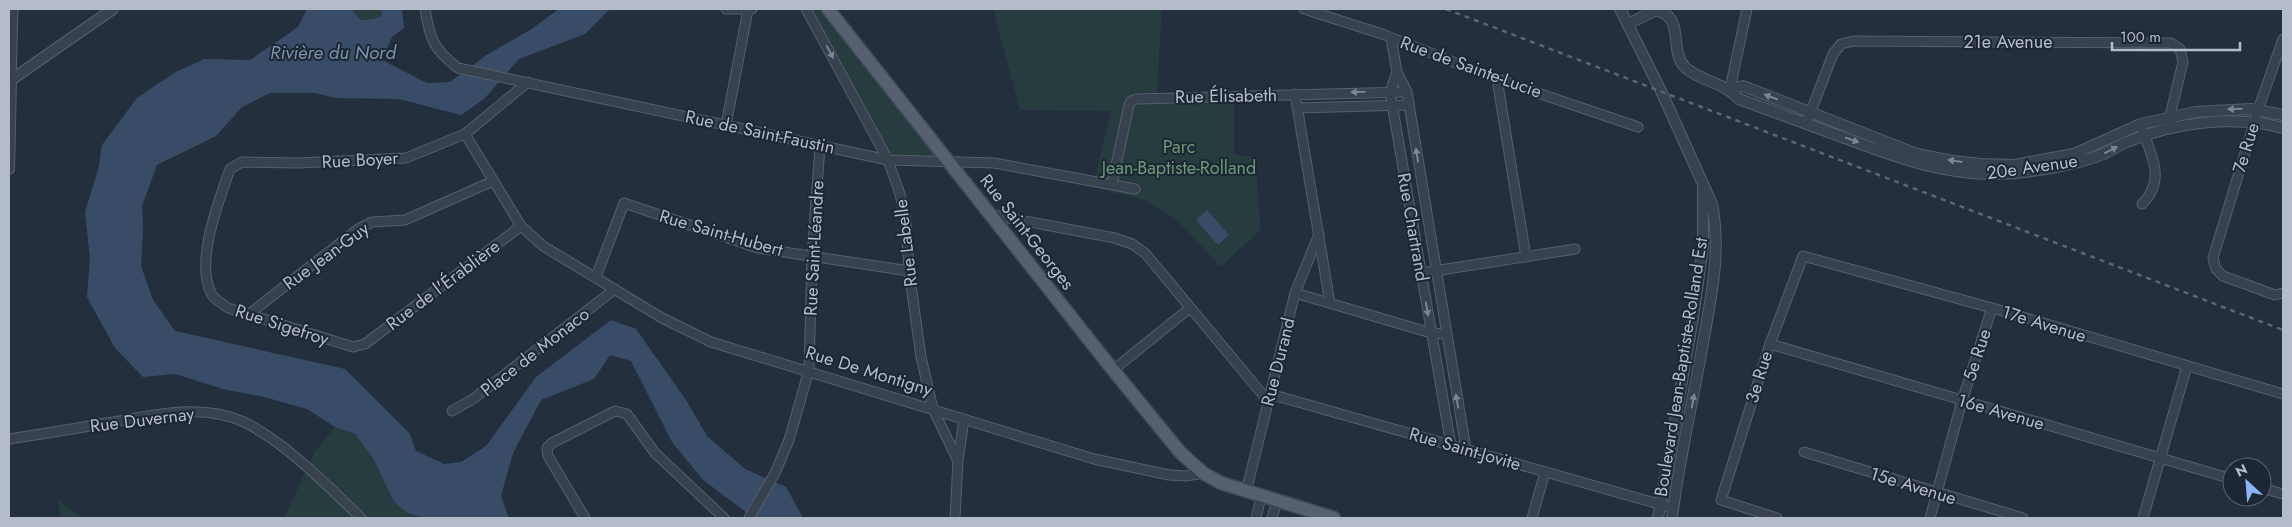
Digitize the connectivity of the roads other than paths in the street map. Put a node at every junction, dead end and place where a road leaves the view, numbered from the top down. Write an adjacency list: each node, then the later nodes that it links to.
1 (13, 9): 17 (street)
2 (113, 9): 17 (street)
3 (424, 9): 18 (street, Rue de Saint-Faustin)
4 (726, 9): 11 (street)
5 (806, 9): 40 (street, Rue Labelle, one-way to 40)
6 (828, 9): 41 (main road, Rue Saint-Georges)
7 (1304, 9): 13 (street, Rue de Sainte-Lucie)
8 (1620, 9): 12 (street, Boulevard Jean-Baptiste-Rolland Est)
9 (1653, 9): 12 (street, 20e Avenue); 19 (street, 20e Avenue)
10 (1747, 9): 19 (street)
11 (750, 10): 33 (street)
12 (1628, 24): 46 (street, Boulevard Jean-Baptiste-Rolland Est)
13 (1391, 38): 15 (street, Rue Chartrand); 16 (street, Rue de Sainte-Lucie)
14 (2283, 39): 26 (street, 7e Rue)
15 (1397, 72): 20 (street, Rue Chartrand); 21 (street, Rue Chartrand)
16 (1497, 79): 34 (street, Rue de Sainte-Lucie); 54 (street)
17 (10, 81): 43 (street)
18 (528, 82): 33 (street, Rue de Saint-Faustin); 37 (street, Rue Boyer)
19 (1730, 89): 27 (street, 20e Avenue, one-way to 19); 31 (street, 20e Avenue)
20 (1390, 92): 21 (street, Rue Élisabeth); 22 (street, Rue Élisabeth, one-way to 22); 23 (street, Rue Chartrand)
21 (1407, 92): 24 (street, Rue Chartrand)
22 (1295, 94): 25 (street); 45 (street, Rue Élisabeth)
23 (1392, 105): 24 (street, Rue Élisabeth); 25 (street, Rue Élisabeth); 58 (street, Rue Chartrand)
24 (1409, 105): 57 (street, Rue Chartrand, one-way to 24)
25 (1297, 108): 51 (street)
26 (2258, 110): 28 (street, 20e Avenue); 29 (street, 20e Avenue, one-way to 29); 30 (street, 7e Rue)
27 (1811, 112): 29 (street, 21e Avenue); 31 (street, 21e Avenue); 32 (street, 20e Avenue, one-way to 27)
28 (2283, 115)
29 (2170, 116): 32 (street, 20e Avenue); 35 (street, 21e Avenue)
30 (2254, 122): 35 (street, 20e Avenue); 36 (street, 20e Avenue); 62 (street, 7e Rue)
31 (1806, 124): 38 (street, 20e Avenue, one-way to 38)
32 (2141, 124): 38 (street)
33 (726, 125): 39 (street, Rue de Saint-Faustin)
34 (1638, 126)
35 (2170, 128): 38 (street, 20e Avenue)
36 (2283, 128)
37 (466, 134): 42 (street, Rue Boyer); 44 (street, Rue De Montigny)
38 (2145, 136): 48 (street)
39 (820, 146): 40 (street, Rue de Saint-Faustin); 55 (street, Rue Saint-Léandre)
40 (888, 160): 41 (street, Rue de Saint-Faustin); 56 (street, Rue Labelle)
41 (949, 162): 45 (street, Rue de Saint-Faustin); 49 (main road, Rue Saint-Georges)
42 (230, 169): 67 (street, Rue Sigefroy)
43 (9, 170)
44 (494, 181): 50 (street, Rue De Montigny); 67 (street, Rue Jean-Guy)
45 (1112, 184): 47 (street, Rue de Saint-Faustin)
46 (1702, 186): 66 (street, Boulevard Jean-Baptiste-Rolland Est); 68 (street, Boulevard Jean-Baptiste-Rolland Est)
47 (1135, 189)
48 (2142, 204)
49 (993, 216): 64 (street); 77 (main road, Rue Saint-Georges)
50 (521, 226): 59 (street, Rue De Montigny); 71 (street, Rue de l'Érablière)
51 (1318, 234): 61 (street, Rue Durand); 63 (street)
52 (1575, 250): 54 (street)
53 (1803, 256): 65 (street, 17e Avenue); 72 (street, 3e Rue)
54 (1526, 257): 57 (street)
55 (812, 258): 56 (street, Rue Saint-Hubert); 59 (street, Rue Saint-Hubert); 76 (street, Rue Saint-Léandre)
56 (909, 271): 83 (street, Rue Labelle)
57 (1436, 271): 58 (street); 70 (street, Rue Chartrand)
58 (1421, 273): 69 (street, Rue Chartrand, one-way to 69)
59 (596, 278): 60 (street, Rue De Montigny)
60 (615, 289): 76 (street, Rue De Montigny); 84 (street, Place de Monaco)
61 (1295, 293): 63 (street); 81 (street, Rue Durand)
62 (2283, 293)
63 (1330, 303): 69 (street)
64 (1190, 308): 77 (street); 81 (street)
65 (1992, 308): 75 (street, 17e Avenue); 82 (street, 5e Rue)
66 (1694, 314): 68 (street); 73 (street, Boulevard Jean-Baptiste-Rolland Est)
67 (248, 315): 71 (street, Rue Sigefroy)
68 (1708, 316): 74 (street, Boulevard Jean-Baptiste-Rolland Est)
69 (1431, 333): 70 (street); 79 (street, Rue Chartrand)
70 (1446, 334): 78 (street, Rue Chartrand)
71 (366, 344)
72 (1770, 344): 82 (street, 16e Avenue); 111 (street, 3e Rue)
73 (1685, 360): 74 (street); 99 (street, Boulevard Jean-Baptiste-Rolland Est)
74 (1700, 364): 100 (street, Boulevard Jean-Baptiste-Rolland Est, one-way to 74)
75 (2187, 366): 80 (street, 17e Avenue); 90 (street)
76 (809, 370): 83 (street, Rue De Montigny); 104 (street, Rue Saint-Léandre)
77 (1113, 370): 93 (main road, Rue Saint-Georges)
78 (1454, 380): 79 (street); 88 (street, Rue Chartrand, one-way to 78)
79 (1440, 383): 87 (street, Rue Chartrand)
80 (2283, 394)
81 (1269, 397): 87 (street, Rue Saint-Jovite); 95 (street, Rue Durand)
82 (1962, 402): 90 (street, 16e Avenue); 96 (street, 5e Rue)
83 (933, 409): 85 (street, Rue De Montigny); 91 (street, Rue Labelle)
84 (452, 410)
85 (964, 420): 91 (street); 93 (street, Rue De Montigny)
86 (9, 439): 101 (street, Rue Duvernay)
87 (1451, 445): 88 (street, Rue Saint-Jovite)
88 (1466, 449): 92 (street, Rue Saint-Jovite)
89 (1804, 452): 96 (street, 15e Avenue)
90 (2160, 458): 94 (street, 16e Avenue); 114 (street)
91 (958, 461): 105 (street)
92 (1545, 472): 99 (street, Rue Saint-Jovite); 109 (street)
93 (1202, 473): 95 (main road)
94 (2222, 476)
95 (1246, 492): 97 (main road)
96 (1937, 494): 112 (street, 5e Rue); 113 (street, 15e Avenue)
97 (1261, 497): 98 (main road); 106 (street)
98 (1277, 501): 107 (street); 108 (main road)
99 (1660, 505): 100 (street, Rue Saint-Jovite); 110 (street, Boulevard Jean-Baptiste-Rolland Est)
100 (1672, 513)
101 (361, 518)
102 (585, 518): 103 (street)
103 (724, 518)
104 (749, 518)
105 (956, 518)
106 (1256, 518)
107 (1272, 518)
108 (1334, 518)
109 (1532, 518)
110 (1658, 518)
111 (1777, 518)
112 (1930, 518)
113 (2023, 518)
114 (2143, 518)

